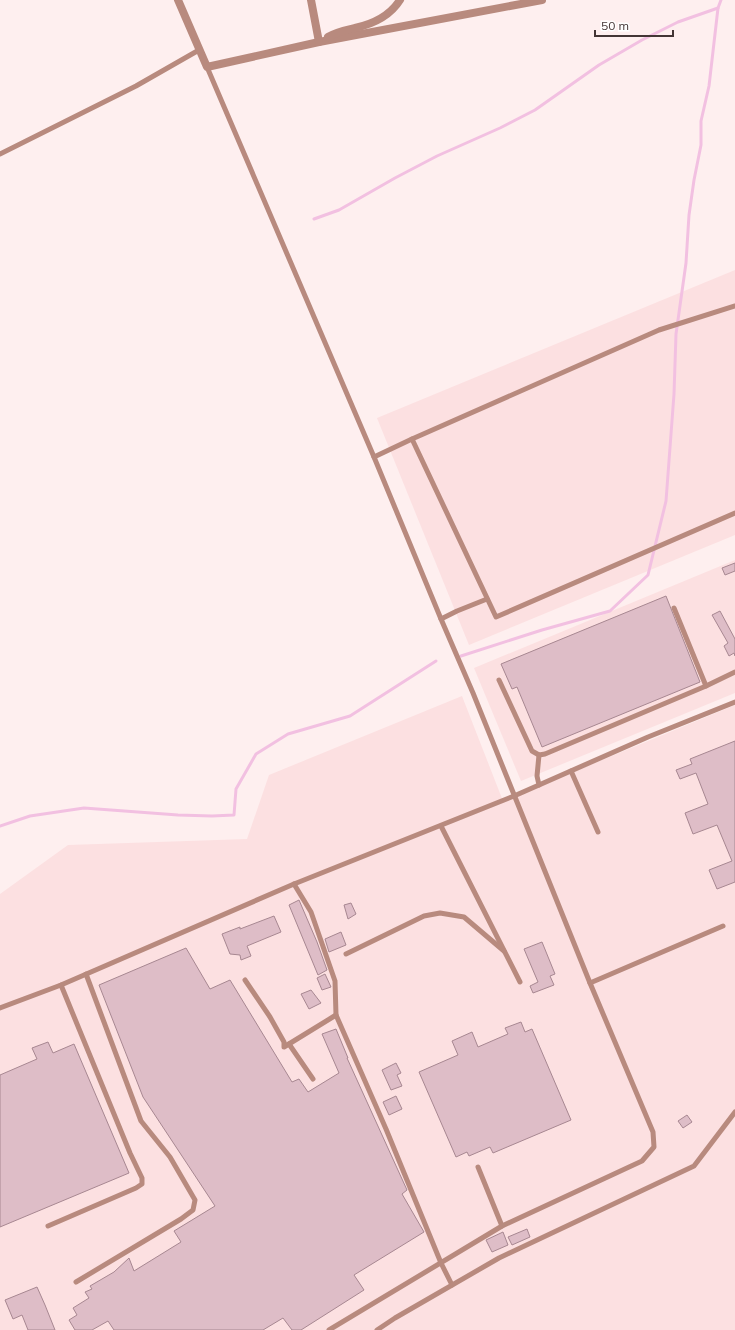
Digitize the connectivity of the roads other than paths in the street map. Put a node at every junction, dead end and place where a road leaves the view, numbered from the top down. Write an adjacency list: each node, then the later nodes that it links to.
1 (178, 0): 6 (street)
2 (311, 0): 5 (street)
3 (400, 0): 5 (street)
4 (542, 0): 5 (street)
5 (322, 41): 7 (street)
6 (199, 50): 7 (street); 8 (lane)
7 (207, 67): 11 (lane)
8 (0, 154)
9 (735, 306): 10 (lane)
10 (412, 439): 11 (lane); 13 (lane)
11 (374, 457): 15 (lane)
12 (735, 514): 13 (lane)
13 (487, 599): 15 (lane)
14 (674, 608): 18 (lane)
15 (441, 619): 23 (lane)
16 (735, 672): 18 (lane)
17 (499, 680): 20 (lane)
18 (706, 686): 20 (lane)
19 (735, 702): 21 (lane)
20 (539, 755): 22 (lane)
21 (571, 771): 22 (lane); 25 (lane)
22 (539, 785): 23 (lane)
23 (514, 796): 24 (lane); 33 (lane)
24 (441, 826): 26 (lane); 28 (lane)
25 (598, 832)
26 (294, 884): 30 (lane); 36 (lane)
27 (723, 926): 33 (lane)
28 (504, 951): 29 (lane); 32 (lane)
29 (346, 954)
30 (86, 974): 34 (lane); 44 (lane)
31 (245, 980): 37 (lane)
32 (520, 982)
33 (590, 983): 42 (lane)
34 (61, 985): 35 (lane); 41 (lane)
35 (0, 1008)
36 (336, 1015): 37 (lane); 43 (lane)
37 (289, 1044): 38 (lane)
38 (313, 1079)
39 (735, 1112): 45 (lane)
40 (478, 1167): 42 (lane)
41 (48, 1226)
42 (502, 1226): 43 (lane)
43 (441, 1263): 45 (lane); 46 (lane)
44 (76, 1282)
45 (452, 1285): 47 (lane)
46 (329, 1330)
47 (377, 1330)

